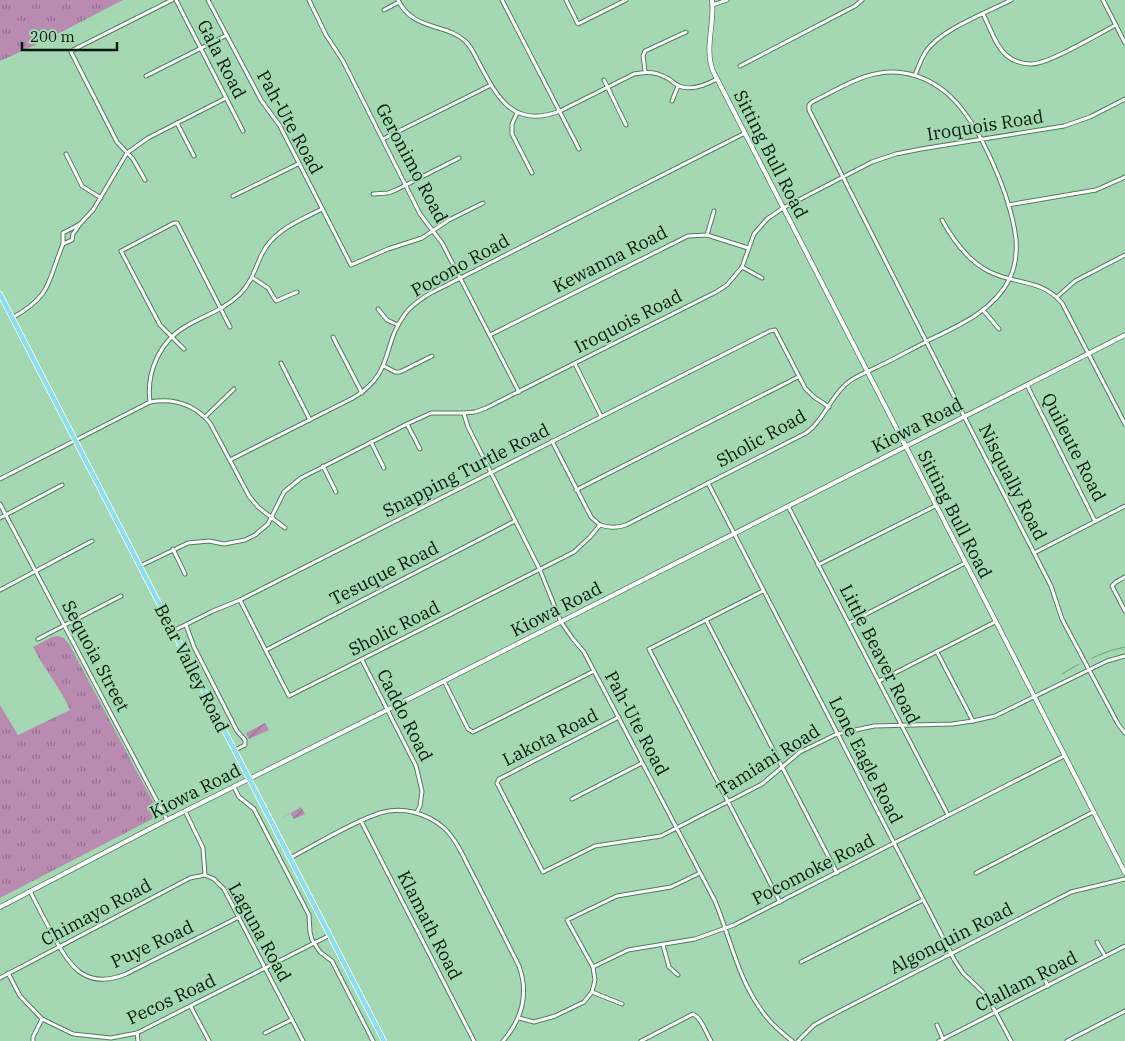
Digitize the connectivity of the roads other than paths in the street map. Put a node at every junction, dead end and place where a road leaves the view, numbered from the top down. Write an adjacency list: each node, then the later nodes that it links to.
1 (172, 0): 43 (street)
2 (176, 0): 20 (street, Gala Road)
3 (208, 0): 18 (street, Pah-Ute Road)
4 (309, 0): 40 (street, Geronimo Road)
5 (502, 0): 34 (street)
6 (566, 0): 7 (street)
7 (626, 0)
8 (727, 0): 13 (street)
9 (862, 0): 21 (street)
10 (1011, 0): 15 (street)
11 (1103, 0): 16 (street)
12 (399, 1): 14 (street); 27 (street)
13 (712, 2): 25 (street, Sitting Bull Road)
14 (384, 10)
15 (983, 14): 16 (street); 23 (street)
16 (1116, 25): 19 (street)
17 (686, 32): 22 (street)
18 (227, 35): 20 (street); 47 (street, Pah-Ute Road)
19 (1125, 43)
20 (201, 48): 24 (street); 30 (street, Gala Road)
21 (740, 66)
22 (645, 72): 28 (street); 29 (street)
23 (915, 75): 33 (street, Sholic Road); 41 (street, Sholic Road)
24 (146, 76)
25 (717, 79): 28 (street); 39 (street, Sitting Bull Road)
26 (604, 80): 29 (street)
27 (490, 84): 35 (street); 40 (street)
28 (678, 86): 32 (street)
29 (608, 88): 34 (street); 37 (street)
30 (226, 98): 36 (street); 38 (street, Gala Road)
31 (1125, 99): 41 (street, Iroquois Road)
32 (672, 101)
33 (809, 110): 49 (street, Nisqually Road)
34 (560, 111): 35 (street); 42 (street)
35 (517, 113): 48 (street)
36 (177, 123): 43 (street); 45 (street)
37 (626, 125)
38 (243, 131)
39 (745, 133): 58 (street, Sitting Bull Road); 72 (street, Pocono Road)
40 (383, 139): 52 (street, Geronimo Road)
41 (980, 140): 49 (street, Iroquois Road); 57 (street, Sholic Road)
42 (579, 149)
43 (127, 153): 51 (street); 55 (street)
44 (66, 154): 55 (street)
45 (194, 156)
46 (459, 158): 52 (street)
47 (298, 164): 54 (street); 59 (street, Pah-Ute Road)
48 (532, 173)
49 (843, 177): 58 (street, Iroquois Road); 89 (street, Nisqually Road)
50 (1125, 177): 57 (street)
51 (145, 180)
52 (406, 185): 53 (street); 64 (street, Geronimo Road)
53 (373, 194)
54 (232, 196)
55 (100, 198): 62 (street)
56 (483, 203): 64 (street)
57 (1008, 206): 74 (street, Sholic Road)
58 (782, 208): 68 (street, Iroquois Road); 96 (street, Sitting Bull Road)
59 (322, 209): 64 (street, Pah-Ute Road); 71 (street)
60 (714, 211): 66 (street)
61 (942, 220): 74 (street)
62 (80, 224): 63 (street); 65 (street)
63 (70, 231): 65 (street); 67 (street)
64 (432, 232): 72 (street, Geronimo Road)
65 (74, 234): 67 (street)
66 (707, 235): 68 (street, Kewanna Road); 86 (street, Kewanna Road)
67 (63, 244): 81 (street)
68 (748, 248): 70 (street, Iroquois Road)
69 (1125, 255): 77 (street)
70 (742, 266): 73 (street); 94 (street, Iroquois Road)
71 (253, 278): 75 (street); 78 (street)
72 (460, 278): 82 (street, Pocono Road); 86 (street, Geronimo Road)
73 (762, 278)
74 (1010, 278): 77 (street); 80 (street, Sholic Road)
75 (296, 292)
76 (0, 294): 81 (main road, Bear Valley Road)
77 (1057, 297): 91 (street)
78 (221, 309): 83 (street); 88 (street); 88 (street)
79 (378, 309): 82 (street)
80 (984, 310): 84 (street); 89 (street, Sholic Road)
81 (12, 318): 111 (main road, Bear Valley Road)
82 (398, 325): 95 (street, Pocono Road)
83 (230, 327)
84 (999, 329)
85 (1125, 335): 91 (street, Kiowa Road)
86 (490, 336): 100 (street, Geronimo Road)
87 (333, 337): 101 (street)
88 (171, 338): 90 (street); 102 (street)
89 (927, 342): 96 (street, Sholic Road); 107 (street, Nisqually Road)
90 (184, 349)
91 (1088, 353): 98 (street, Kiowa Road); 110 (street)
92 (432, 356): 95 (street)
93 (281, 363): 108 (street)
94 (575, 364): 100 (street, Iroquois Road); 105 (street)
95 (384, 366): 101 (street, Pocono Road)
96 (867, 372): 103 (street, Sholic Road); 114 (street, Sitting Bull Road)
97 (798, 377): 103 (street); 105 (street, Snapping Turtle Road); 123 (street)
98 (1027, 385): 107 (street, Kiowa Road); 133 (street, Quileute Road)
99 (234, 389): 106 (street)
100 (518, 392): 104 (street, Iroquois Road)
101 (362, 393): 108 (street, Pocono Road)
102 (150, 402): 106 (street); 111 (street)
103 (829, 407): 121 (street, Sholic Road)
104 (464, 414): 109 (street, Iroquois Road); 119 (street, Pah-Ute Road)
105 (601, 416): 112 (street, Snapping Turtle Road)
106 (205, 417): 116 (street)
107 (964, 417): 114 (street, Kiowa Road); 139 (street, Nisqually Road)
108 (310, 420): 116 (street, Pocono Road)
109 (407, 424): 113 (street, Iroquois Road); 115 (street)
110 (1125, 424)
111 (75, 441): 120 (street); 142 (main road, Bear Valley Road)
112 (552, 441): 119 (street, Snapping Turtle Road); 123 (street)
113 (371, 442): 117 (street, Iroquois Road); 118 (street)
114 (905, 446): 126 (street, Kiowa Road); 127 (street, Sitting Bull Road)
115 (420, 449)
116 (230, 460): 131 (street)
117 (323, 466): 124 (street); 131 (street, Iroquois Road)
118 (384, 468)
119 (491, 472): 132 (street, Pah-Ute Road); 150 (street, Snapping Turtle Road)
120 (0, 479)
121 (708, 483): 134 (street, Sholic Road); 136 (street, Lone Eagle Road)
122 (62, 485): 129 (street)
123 (576, 490): 134 (street)
124 (336, 492)
125 (0, 504): 129 (street, Sequoia Street)
126 (788, 506): 136 (street, Kiowa Road); 141 (street, Little Beaver Road)
127 (935, 506): 140 (street, Sitting Bull Road); 141 (street)
128 (1125, 506): 133 (street)
129 (6, 515): 130 (street); 144 (street, Sequoia Street)
130 (0, 518)
131 (271, 518): 135 (street); 138 (street, Iroquois Road)
132 (515, 521): 143 (street, Pah-Ute Road); 160 (street, Tesuque Road)
133 (1095, 521): 139 (street)
134 (600, 525): 143 (street, Sholic Road)
135 (285, 528)
136 (734, 534): 148 (street, Lone Eagle Road); 153 (street, Kiowa Road)
137 (92, 541): 144 (street)
138 (173, 549): 142 (street, Iroquois Road); 145 (street)
139 (1034, 552): 164 (street, Nisqually Road)
140 (965, 563): 154 (street, Sitting Bull Road); 155 (street)
141 (818, 565): 155 (street, Little Beaver Road)
142 (139, 566): 158 (main road, Bear Valley Road)
143 (540, 570): 153 (street, Pah-Ute Road); 163 (street, Sholic Road)
144 (35, 571): 147 (street); 156 (street, Sequoia Street)
145 (185, 574)
146 (1125, 577): 151 (street)
147 (0, 590)
148 (763, 591): 152 (street); 174 (street, Lone Eagle Road)
149 (121, 596): 156 (street)
150 (240, 600): 157 (street, Snapping Turtle Road); 160 (street)
151 (1125, 611)
152 (706, 620): 178 (street); 182 (street)
153 (562, 622): 165 (street, Pah-Ute Road); 166 (street, Kiowa Road)
154 (995, 622): 161 (street); 168 (street, Sitting Bull Road)
155 (849, 623): 167 (street, Little Beaver Road)
156 (64, 625): 159 (street); 187 (street, Sequoia Street)
157 (186, 625): 158 (street, Snapping Turtle Road); 175 (street)
158 (173, 631): 175 (main road, Bear Valley Road)
159 (38, 639)
160 (266, 650): 163 (street, Sholic Road)
161 (937, 652): 167 (street); 171 (street)
162 (1125, 656): 164 (street, Tamiani Road)
163 (362, 660): 169 (street, Caddo Road)
164 (1089, 669): 168 (street, Tamiani Road); 173 (street, Nisqually Road)
165 (594, 671): 166 (street); 170 (street, Pah-Ute Road)
166 (444, 681): 169 (street, Kiowa Road)
167 (879, 681): 172 (street, Little Beaver Road)
168 (1034, 698): 171 (street, Tamiani Road); 176 (street, Sitting Bull Road)
169 (387, 710): 179 (street, Kiowa Road); 184 (street, Caddo Road)
170 (619, 717): 177 (street, Pah-Ute Road); 192 (street, Lakota Road)
171 (973, 721): 172 (street, Tamiani Road)
172 (901, 724): 174 (street, Tamiani Road); 186 (street, Little Beaver Road)
173 (1125, 733)
174 (837, 734): 178 (street, Tamiani Road); 190 (street, Lone Eagle Road)
175 (235, 750): 179 (main road, Bear Valley Road)
176 (1064, 756): 185 (street, Sitting Bull Road); 186 (street, Pocomoke Road)
177 (642, 764): 181 (street); 189 (street, Pah-Ute Road)
178 (782, 766): 182 (street, Tamiani Road); 195 (street)
179 (250, 779): 180 (street, Kiowa Road); 191 (main road, Bear Valley Road)
180 (234, 787): 183 (street, Kiowa Road); 207 (street)
181 (572, 799)
182 (728, 801): 189 (street, Tamiani Road); 201 (street)
183 (185, 812): 187 (street, Kiowa Road); 197 (street, Laguna Road)
184 (417, 812): 188 (street); 226 (street)
185 (1093, 812): 193 (street); 196 (street, Sitting Bull Road)
186 (948, 815): 190 (street, Pocomoke Road)
187 (167, 820): 199 (street, Kiowa Road)
188 (361, 821): 191 (street); 239 (street, Klamath Road)
189 (676, 828): 192 (street, Tamiani Road); 194 (street, Pah-Ute Road)
190 (894, 843): 195 (street, Pocomoke Road); 200 (street, Lone Eagle Road)
191 (290, 858): 205 (main road, Bear Valley Road)
192 (543, 872)
193 (976, 872)
194 (700, 873): 204 (street, Pah-Ute Road); 214 (street)
195 (837, 873): 201 (street, Pocomoke Road)
196 (1125, 874)
197 (206, 875): 203 (street, Laguna Road); 210 (street, Chimayo Road)
198 (1125, 879): 211 (street, Algonquin Road)
199 (30, 892): 202 (street, Kiowa Road); 210 (street, Puye Road)
200 (923, 900): 211 (street, Lone Eagle Road); 213 (street)
201 (780, 902): 204 (street, Pocomoke Road)
202 (0, 907)
203 (239, 917): 210 (street, Puye Road); 215 (street, Laguna Road)
204 (726, 928): 208 (street, Pocomoke Road); 243 (street, Pah-Ute Road)
205 (330, 935): 207 (street, Pecos Road); 238 (main road, Bear Valley Road)
206 (1097, 942): 212 (street)
207 (314, 943): 215 (street, Pecos Road); 237 (street)
208 (663, 945): 214 (street, Pocomoke Road); 218 (street)
209 (1125, 946): 212 (street, Clallam Road)
210 (59, 948): 217 (street, Chimayo Road)
211 (951, 954): 225 (street, Lone Eagle Road); 244 (street, Algonquin Road)
212 (1105, 956): 220 (street, Clallam Road)
213 (801, 962)
214 (592, 967): 221 (street)
215 (265, 968): 223 (street, Pecos Road); 228 (street, Laguna Road)
216 (1041, 972): 220 (street)
217 (8, 973): 219 (street, Chimayo Road); 227 (street, Pecos Road)
218 (678, 975)
219 (0, 978)
220 (1048, 986): 225 (street, Clallam Road)
221 (592, 992): 222 (street); 226 (street)
222 (622, 1004)
223 (191, 1007): 230 (street, Pecos Road); 235 (street)
224 (1125, 1011): 247 (street)
225 (996, 1012): 232 (street, Clallam Road); 246 (street, Lone Eagle Road)
226 (519, 1018): 240 (street)
227 (42, 1019): 230 (street, Pecos Road); 233 (street)
228 (291, 1020): 231 (street); 236 (street, Laguna Road)
229 (937, 1025): 232 (street)
230 (137, 1033): 234 (street)
231 (265, 1033)
232 (944, 1039): 245 (street, Clallam Road)
233 (33, 1041)
234 (138, 1041)
235 (209, 1041)
236 (302, 1041)
237 (373, 1041)
238 (384, 1041)
239 (474, 1041)
240 (502, 1041)
241 (641, 1041): 242 (street)
242 (711, 1041)
243 (792, 1041)
244 (798, 1041)
245 (939, 1041)
246 (1011, 1041)
247 (1067, 1041)

